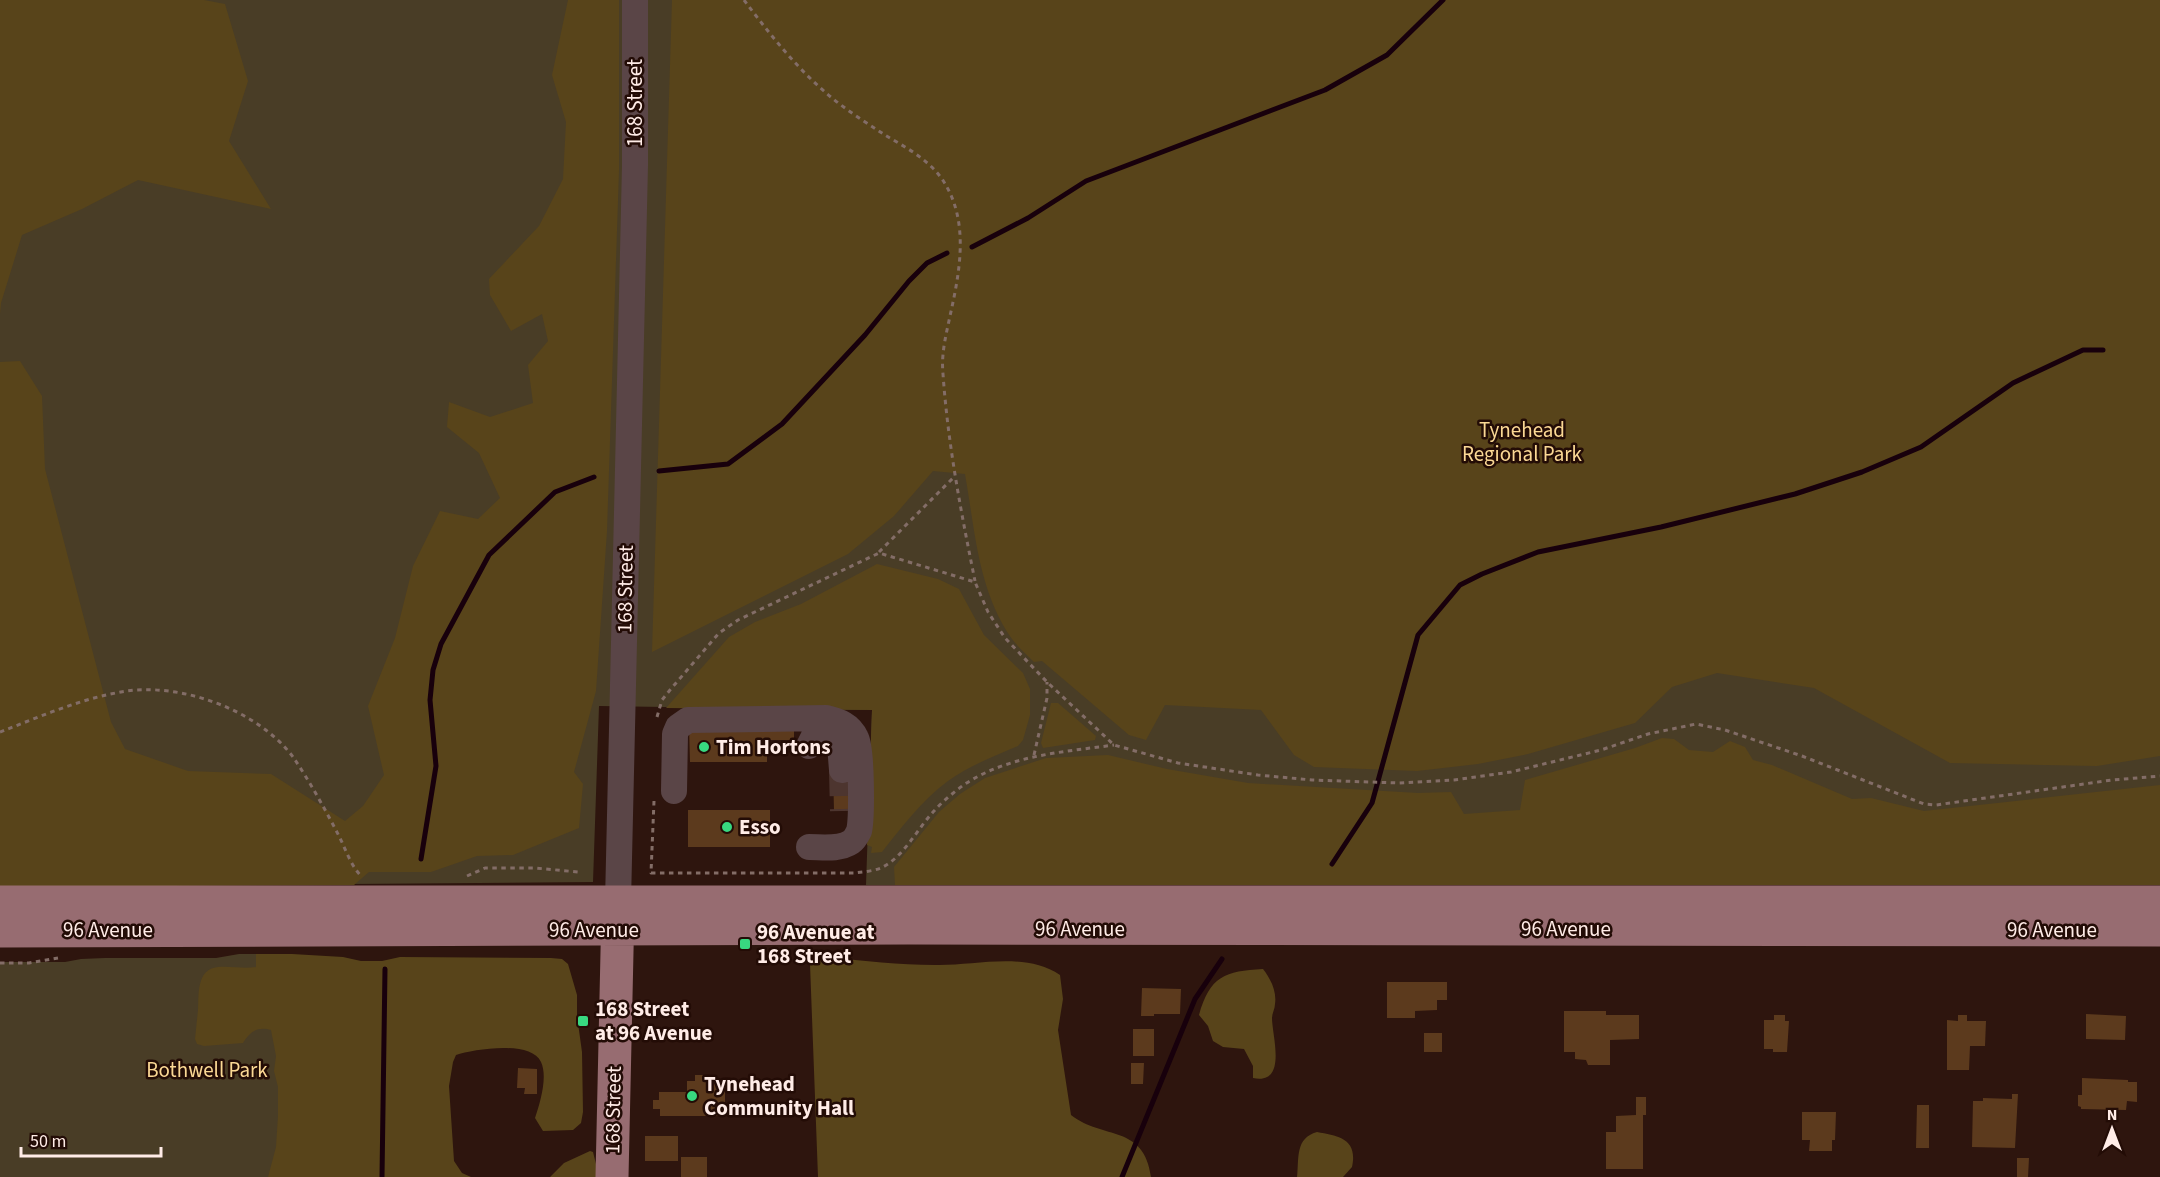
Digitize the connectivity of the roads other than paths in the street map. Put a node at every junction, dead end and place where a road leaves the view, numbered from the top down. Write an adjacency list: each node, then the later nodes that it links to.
1 (635, 0): 8 (street, 168 Street)
2 (809, 746): 3 (street)
3 (842, 770)
4 (664, 791): 5 (street)
5 (843, 811)
6 (0, 902): 8 (main road, 96 Avenue)
7 (2160, 902): 8 (main road, 96 Avenue)
8 (618, 916): 9 (main road, 96 Avenue); 10 (main road, 96 Avenue); 11 (main road, 168 Street)
9 (2160, 930)
10 (0, 931)
11 (612, 1177)

